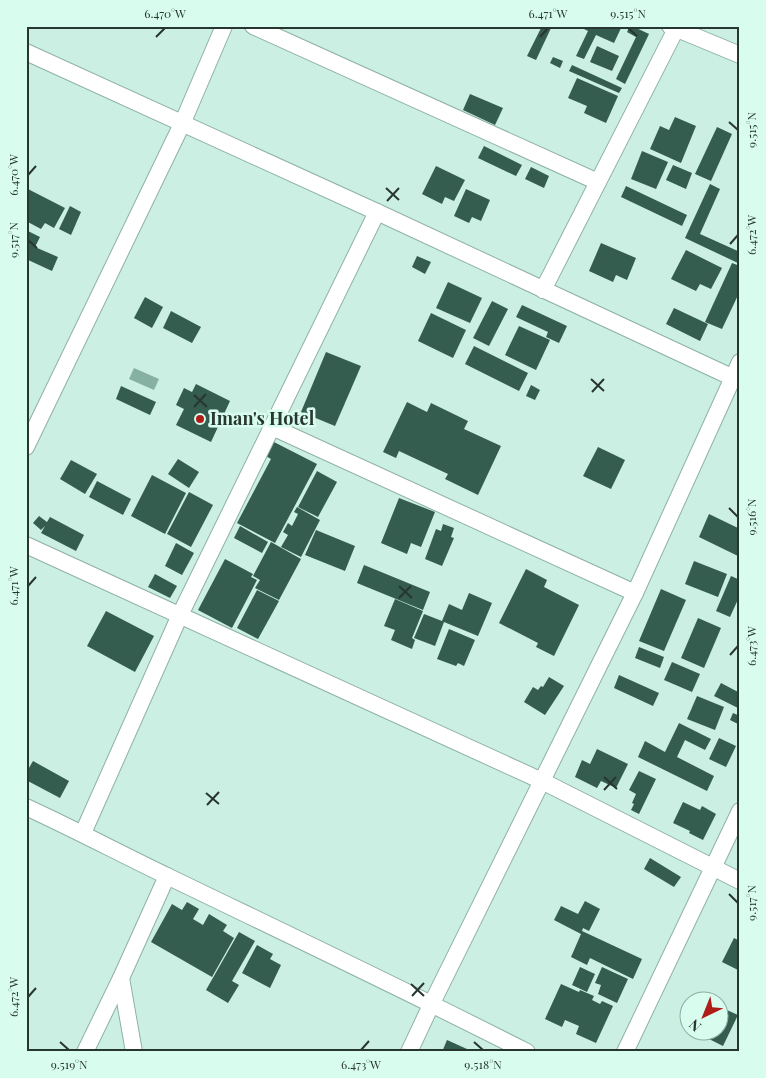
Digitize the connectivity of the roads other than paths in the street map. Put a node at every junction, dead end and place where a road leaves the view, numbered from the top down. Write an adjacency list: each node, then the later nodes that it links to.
1 (224, 26): 6 (street)
2 (253, 26): 7 (street)
3 (673, 28): 5 (street); 7 (street)
4 (26, 52): 6 (street)
5 (740, 55)
6 (182, 124): 8 (street); 13 (street)
7 (598, 182): 9 (street)
8 (377, 212): 9 (street); 12 (street)
9 (543, 290): 11 (street)
10 (740, 362): 11 (street)
11 (736, 379): 15 (street)
12 (272, 427): 15 (street); 16 (street)
13 (26, 447)
14 (26, 545): 16 (street)
15 (635, 593): 17 (street)
16 (180, 615): 17 (street); 20 (street)
17 (542, 781): 21 (street); 25 (street)
18 (26, 807): 20 (street)
19 (740, 811): 21 (street)
20 (83, 833): 22 (street)
21 (713, 867): 23 (street); 30 (street)
22 (167, 876): 24 (street); 25 (street)
23 (740, 881)
24 (122, 978): 26 (street); 27 (street)
25 (432, 1003): 28 (street); 29 (street)
26 (84, 1052)
27 (134, 1052)
28 (409, 1052)
29 (528, 1052)
30 (625, 1052)

